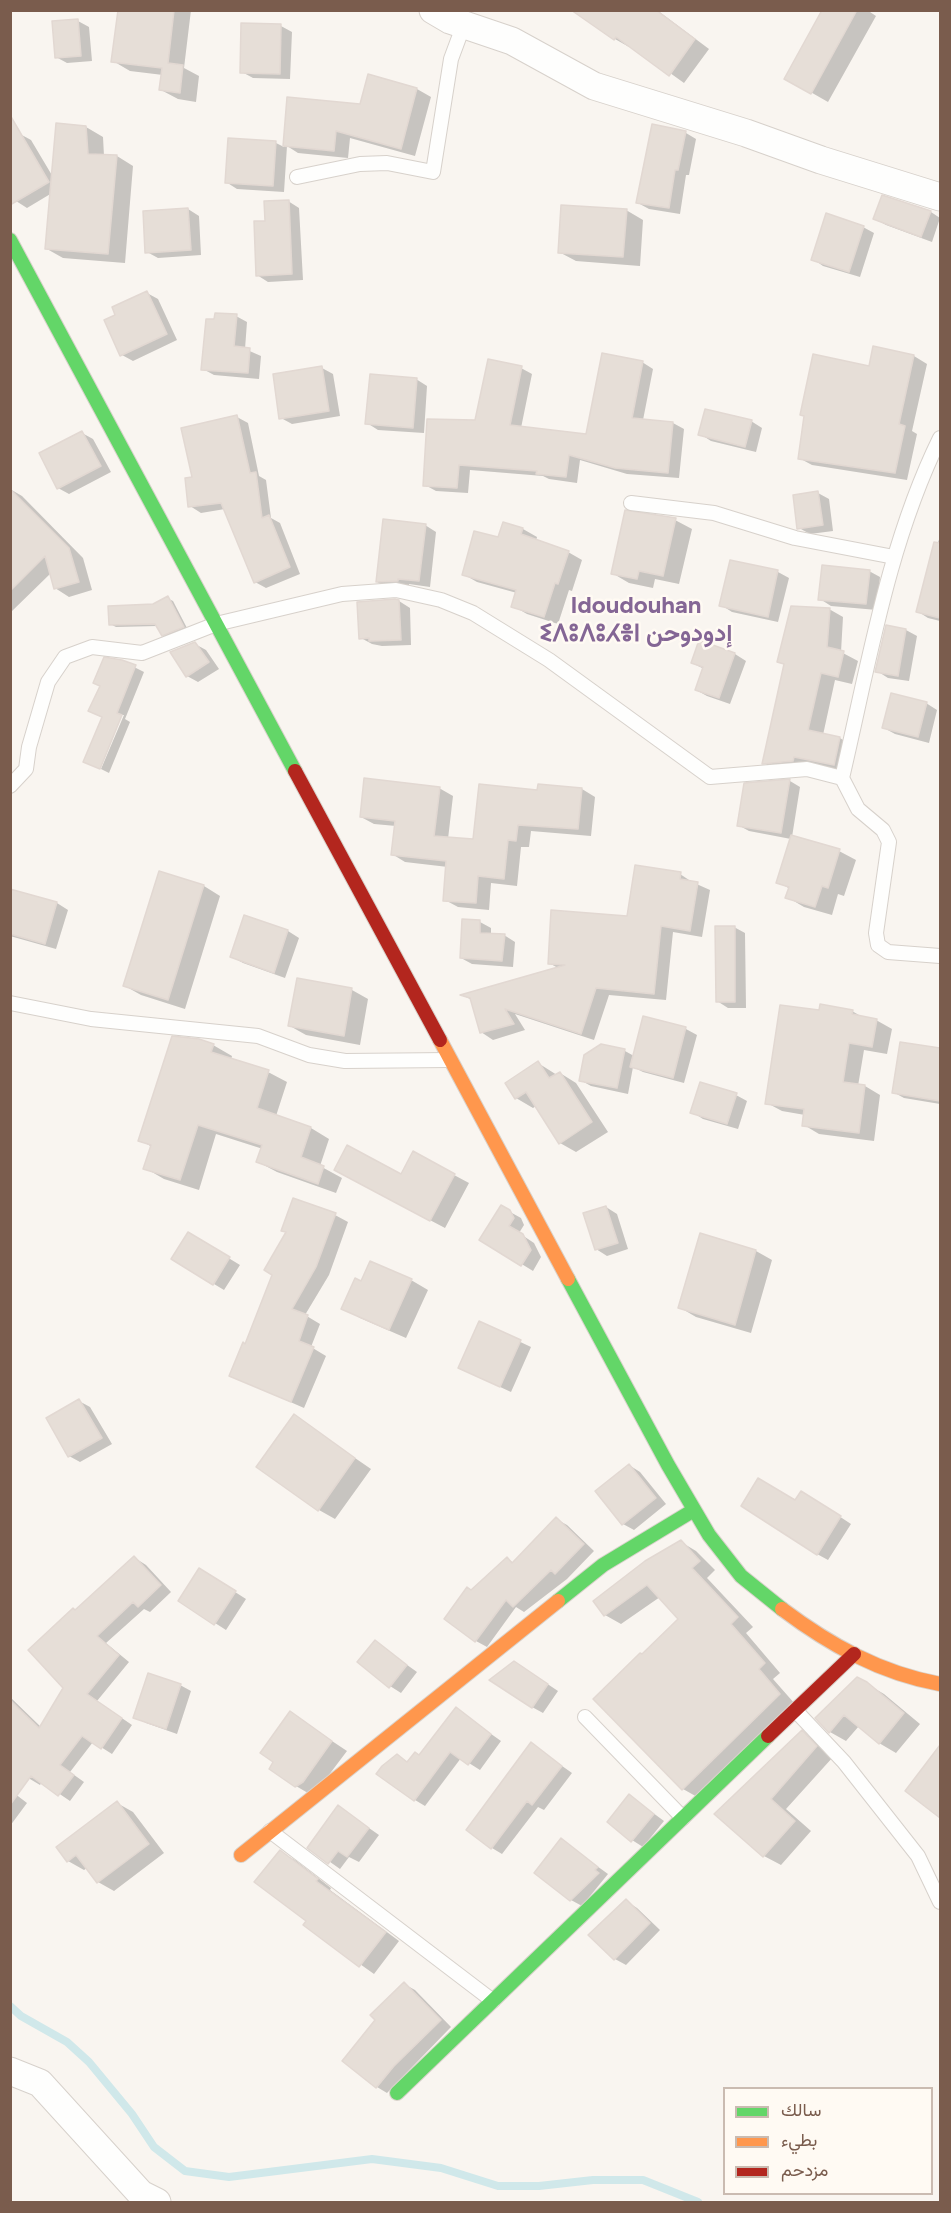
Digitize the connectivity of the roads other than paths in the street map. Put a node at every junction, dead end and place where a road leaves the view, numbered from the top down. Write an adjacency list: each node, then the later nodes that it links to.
1 (433, 10): 2 (street)
2 (464, 24): 3 (lane); 4 (street)
3 (297, 177)
4 (940, 197)
5 (10, 240): 9 (street)
6 (940, 438): 8 (lane)
7 (631, 503): 8 (lane)
8 (894, 557): 10 (lane)
9 (216, 624): 10 (lane); 11 (lane); 14 (street)
10 (842, 778): 12 (lane)
11 (10, 786)
12 (940, 956)
13 (10, 1003): 14 (lane)
14 (450, 1060): 15 (street)
15 (694, 1510): 16 (street); 21 (street)
16 (854, 1654): 17 (street); 18 (street)
17 (940, 1684)
18 (795, 1710): 20 (street); 23 (lane)
19 (585, 1718): 20 (lane)
20 (683, 1818): 24 (street)
21 (270, 1831): 22 (street); 24 (lane)
22 (241, 1855)
23 (940, 1902)
24 (493, 2001): 26 (street)
25 (10, 2071): 27 (street)
26 (397, 2093)
27 (157, 2202)

